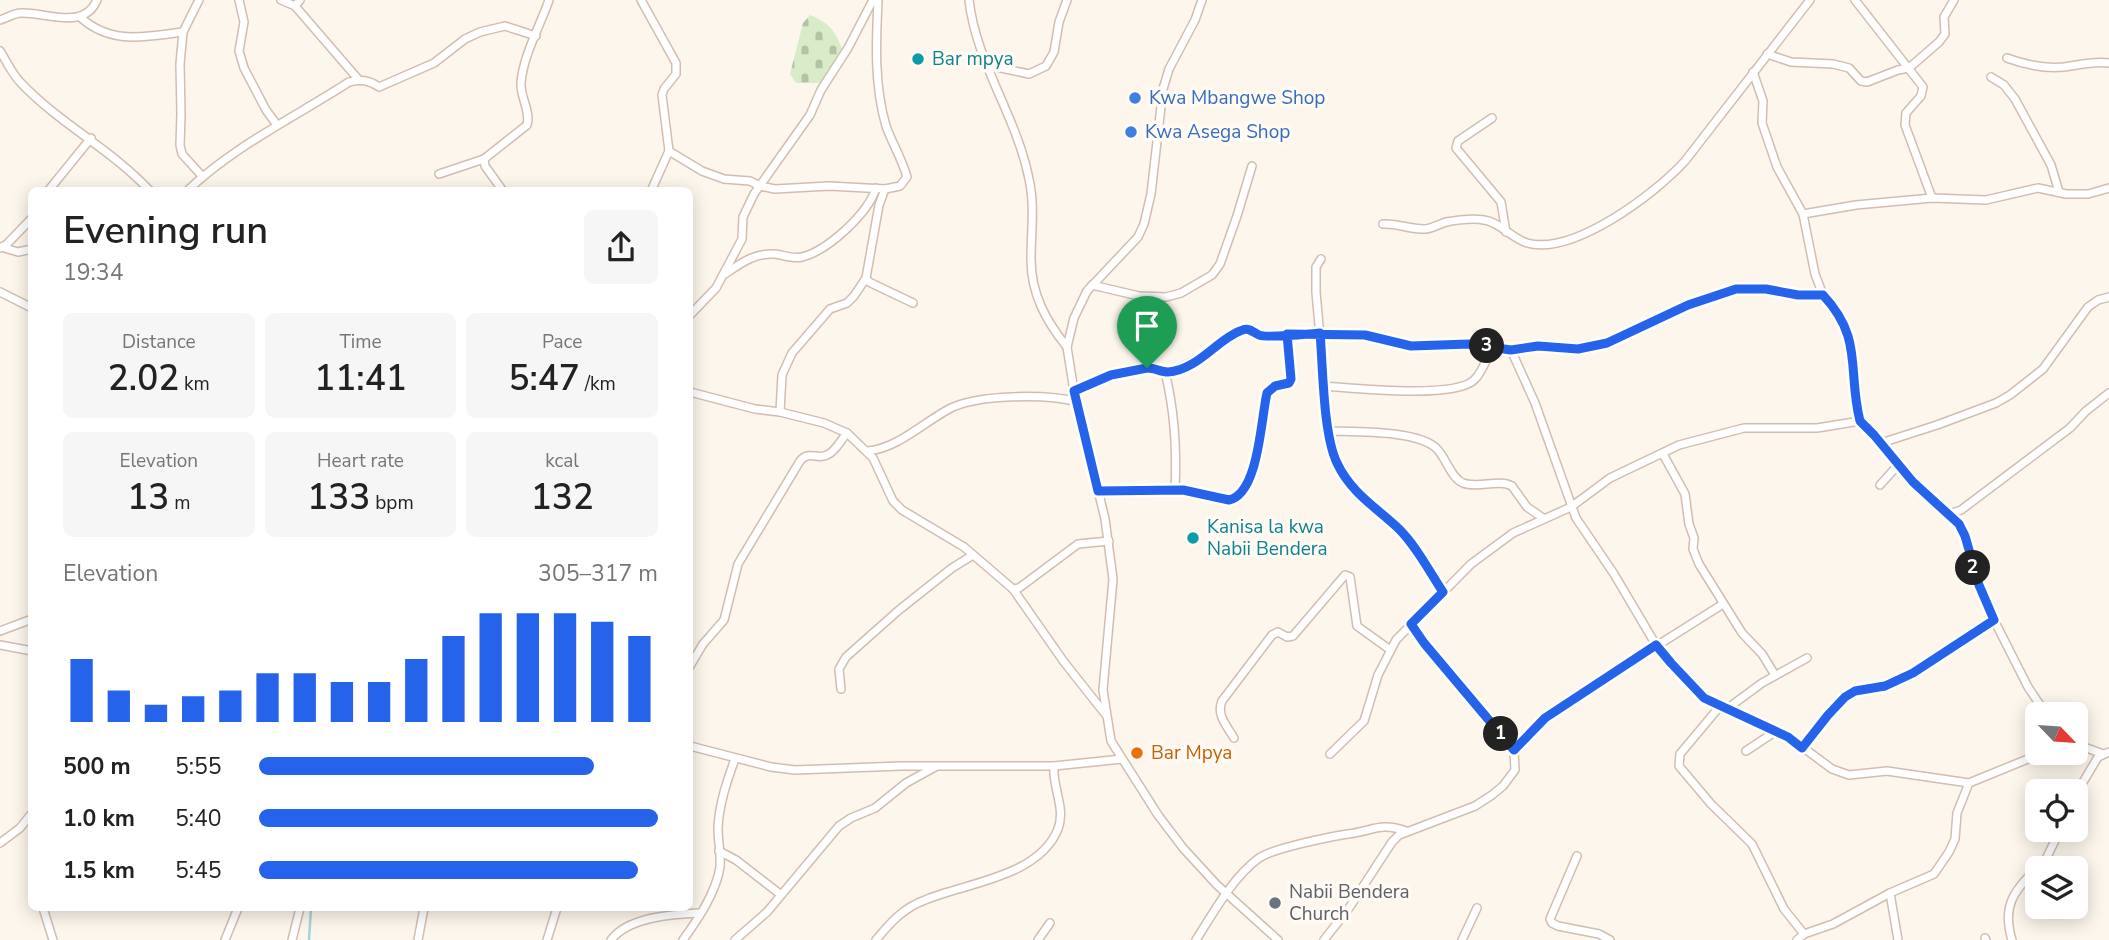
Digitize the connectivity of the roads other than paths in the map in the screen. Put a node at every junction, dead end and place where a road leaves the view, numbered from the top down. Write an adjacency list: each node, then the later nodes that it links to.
1 (97, 0): 15 (street)
2 (200, 0): 17 (street)
3 (239, 0): 29 (street)
4 (281, 0): 14 (street)
5 (549, 0): 18 (street)
6 (641, 0): 31 (street)
7 (875, 0): 36 (street); 44 (street)
8 (968, 0): 23 (street)
9 (1067, 0): 23 (street)
10 (1202, 0): 56 (street)
11 (1810, 0): 20 (street)
12 (1855, 0): 24 (street)
13 (1954, 0): 24 (street)
14 (297, 3): 27 (street)
15 (80, 17): 16 (street); 17 (street)
16 (0, 20)
17 (183, 32): 35 (street)
18 (536, 36): 27 (street); 32 (street)
19 (0, 51): 30 (street)
20 (1767, 54): 24 (street); 25 (street)
21 (2007, 58): 22 (street)
22 (2109, 62)
23 (987, 65): 66 (street)
24 (1909, 68): 46 (street)
25 (1753, 72): 47 (street); 50 (street)
26 (1991, 77): 45 (street)
27 (358, 79): 29 (street)
28 (1492, 118): 50 (street)
29 (277, 125): 35 (street)
30 (91, 138): 37 (street); 38 (street)
31 (670, 151): 36 (street); 41 (street)
32 (484, 159): 34 (street); 40 (street)
33 (1252, 166): 56 (street)
34 (439, 174)
35 (202, 176): 39 (street)
36 (760, 186): 42 (street); 54 (street)
37 (51, 187)
38 (146, 187)
39 (191, 187)
40 (500, 187)
41 (653, 187)
42 (876, 188): 44 (street); 54 (street)
43 (2109, 188): 45 (street)
44 (885, 189): 55 (street)
45 (2059, 192): 46 (street)
46 (1932, 198): 47 (street)
47 (1803, 215): 58 (street)
48 (28, 222): 51 (street)
49 (1383, 224): 50 (street)
50 (1506, 232)
51 (1, 247): 52 (street)
52 (28, 250)
53 (1321, 259): 63 (street)
54 (722, 277): 62 (street)
55 (866, 278): 60 (street); 74 (street)
56 (1092, 285): 66 (street)
57 (0, 292): 61 (street)
58 (1823, 295): 67 (street); 75 (street)
59 (2109, 297): 78 (street)
60 (913, 303)
61 (28, 306)
62 (693, 312)
63 (1320, 333): 64 (street); 65 (street); 69 (street)
64 (1287, 334): 68 (street); 83 (street)
65 (1492, 347): 67 (street); 69 (street)
66 (1066, 348): 70 (street)
67 (1511, 350): 85 (street)
68 (1165, 372): 70 (street); 83 (street)
69 (1324, 386): 76 (street)
70 (1074, 391): 73 (street)
71 (693, 393): 74 (street)
72 (2109, 393): 86 (street)
73 (1077, 402): 79 (street); 84 (street)
74 (780, 412): 77 (street)
75 (1860, 421): 78 (street); 80 (street)
76 (1329, 431): 87 (street); 91 (street)
77 (847, 433): 79 (street); 102 (street)
78 (1881, 443): 81 (street)
79 (868, 451): 89 (street)
80 (1663, 454): 85 (street); 92 (street)
81 (1898, 465): 82 (street); 86 (street)
82 (1880, 485)
83 (1175, 490): 84 (street)
84 (1098, 491): 88 (street)
85 (1571, 507): 87 (street); 98 (street)
86 (1949, 514): 94 (street)
87 (1544, 518): 91 (street)
88 (1109, 541): 90 (street); 107 (street)
89 (973, 555): 90 (street); 104 (street)
90 (1013, 589): 107 (street)
91 (1443, 592): 95 (street)
92 (1723, 604): 98 (street); 103 (street)
93 (28, 620): 96 (street)
94 (1994, 620): 105 (street); 111 (street)
95 (1411, 624): 99 (street); 113 (street)
96 (0, 631)
97 (0, 645): 100 (street)
98 (1656, 645): 106 (street); 113 (street)
99 (1389, 649): 109 (street); 116 (street)
100 (28, 650)
101 (1807, 658): 103 (street)
102 (693, 661)
103 (1774, 675): 106 (street)
104 (841, 689)
105 (2038, 702)
106 (1724, 707): 108 (street); 141 (street)
107 (1106, 716): 118 (street)
108 (1776, 731): 111 (street); 114 (street)
109 (1234, 738)
110 (693, 747): 117 (street)
111 (1802, 748): 123 (street)
112 (2088, 748): 115 (street)
113 (1514, 750): 125 (street)
114 (1746, 751)
115 (2106, 753): 122 (street)
116 (1331, 754)
117 (736, 759): 120 (street); 127 (street)
118 (1122, 759): 121 (street); 130 (street)
119 (2025, 760): 123 (street)
120 (938, 766): 121 (street); 132 (street)
121 (1054, 766): 150 (street)
122 (2084, 779)
123 (1969, 783): 131 (street)
124 (28, 818): 126 (street)
125 (1406, 831): 130 (street); 154 (street)
126 (0, 843)
127 (719, 851): 132 (street); 139 (street)
128 (1577, 856): 156 (street)
129 (2025, 879): 159 (street)
130 (1227, 893): 152 (street); 153 (street)
131 (1890, 893): 141 (street); 158 (street)
132 (780, 894): 149 (street)
133 (1477, 908): 155 (street)
134 (44, 911): 142 (street)
135 (237, 911): 143 (street)
136 (299, 911): 144 (street)
137 (423, 911): 145 (street)
138 (556, 911): 146 (street)
139 (700, 913): 147 (street); 148 (street)
140 (1050, 923): 151 (street)
141 (1804, 934): 157 (street)
142 (53, 940)
143 (225, 940)
144 (292, 940)
145 (418, 940)
146 (547, 940)
147 (611, 940)
148 (683, 940)
149 (735, 940)
150 (876, 940)
151 (1038, 940)
152 (1196, 940)
153 (1278, 940)
154 (1324, 940)
155 (1462, 940)
156 (1610, 940)
157 (1797, 940)
158 (1898, 940)
159 (2012, 940)

